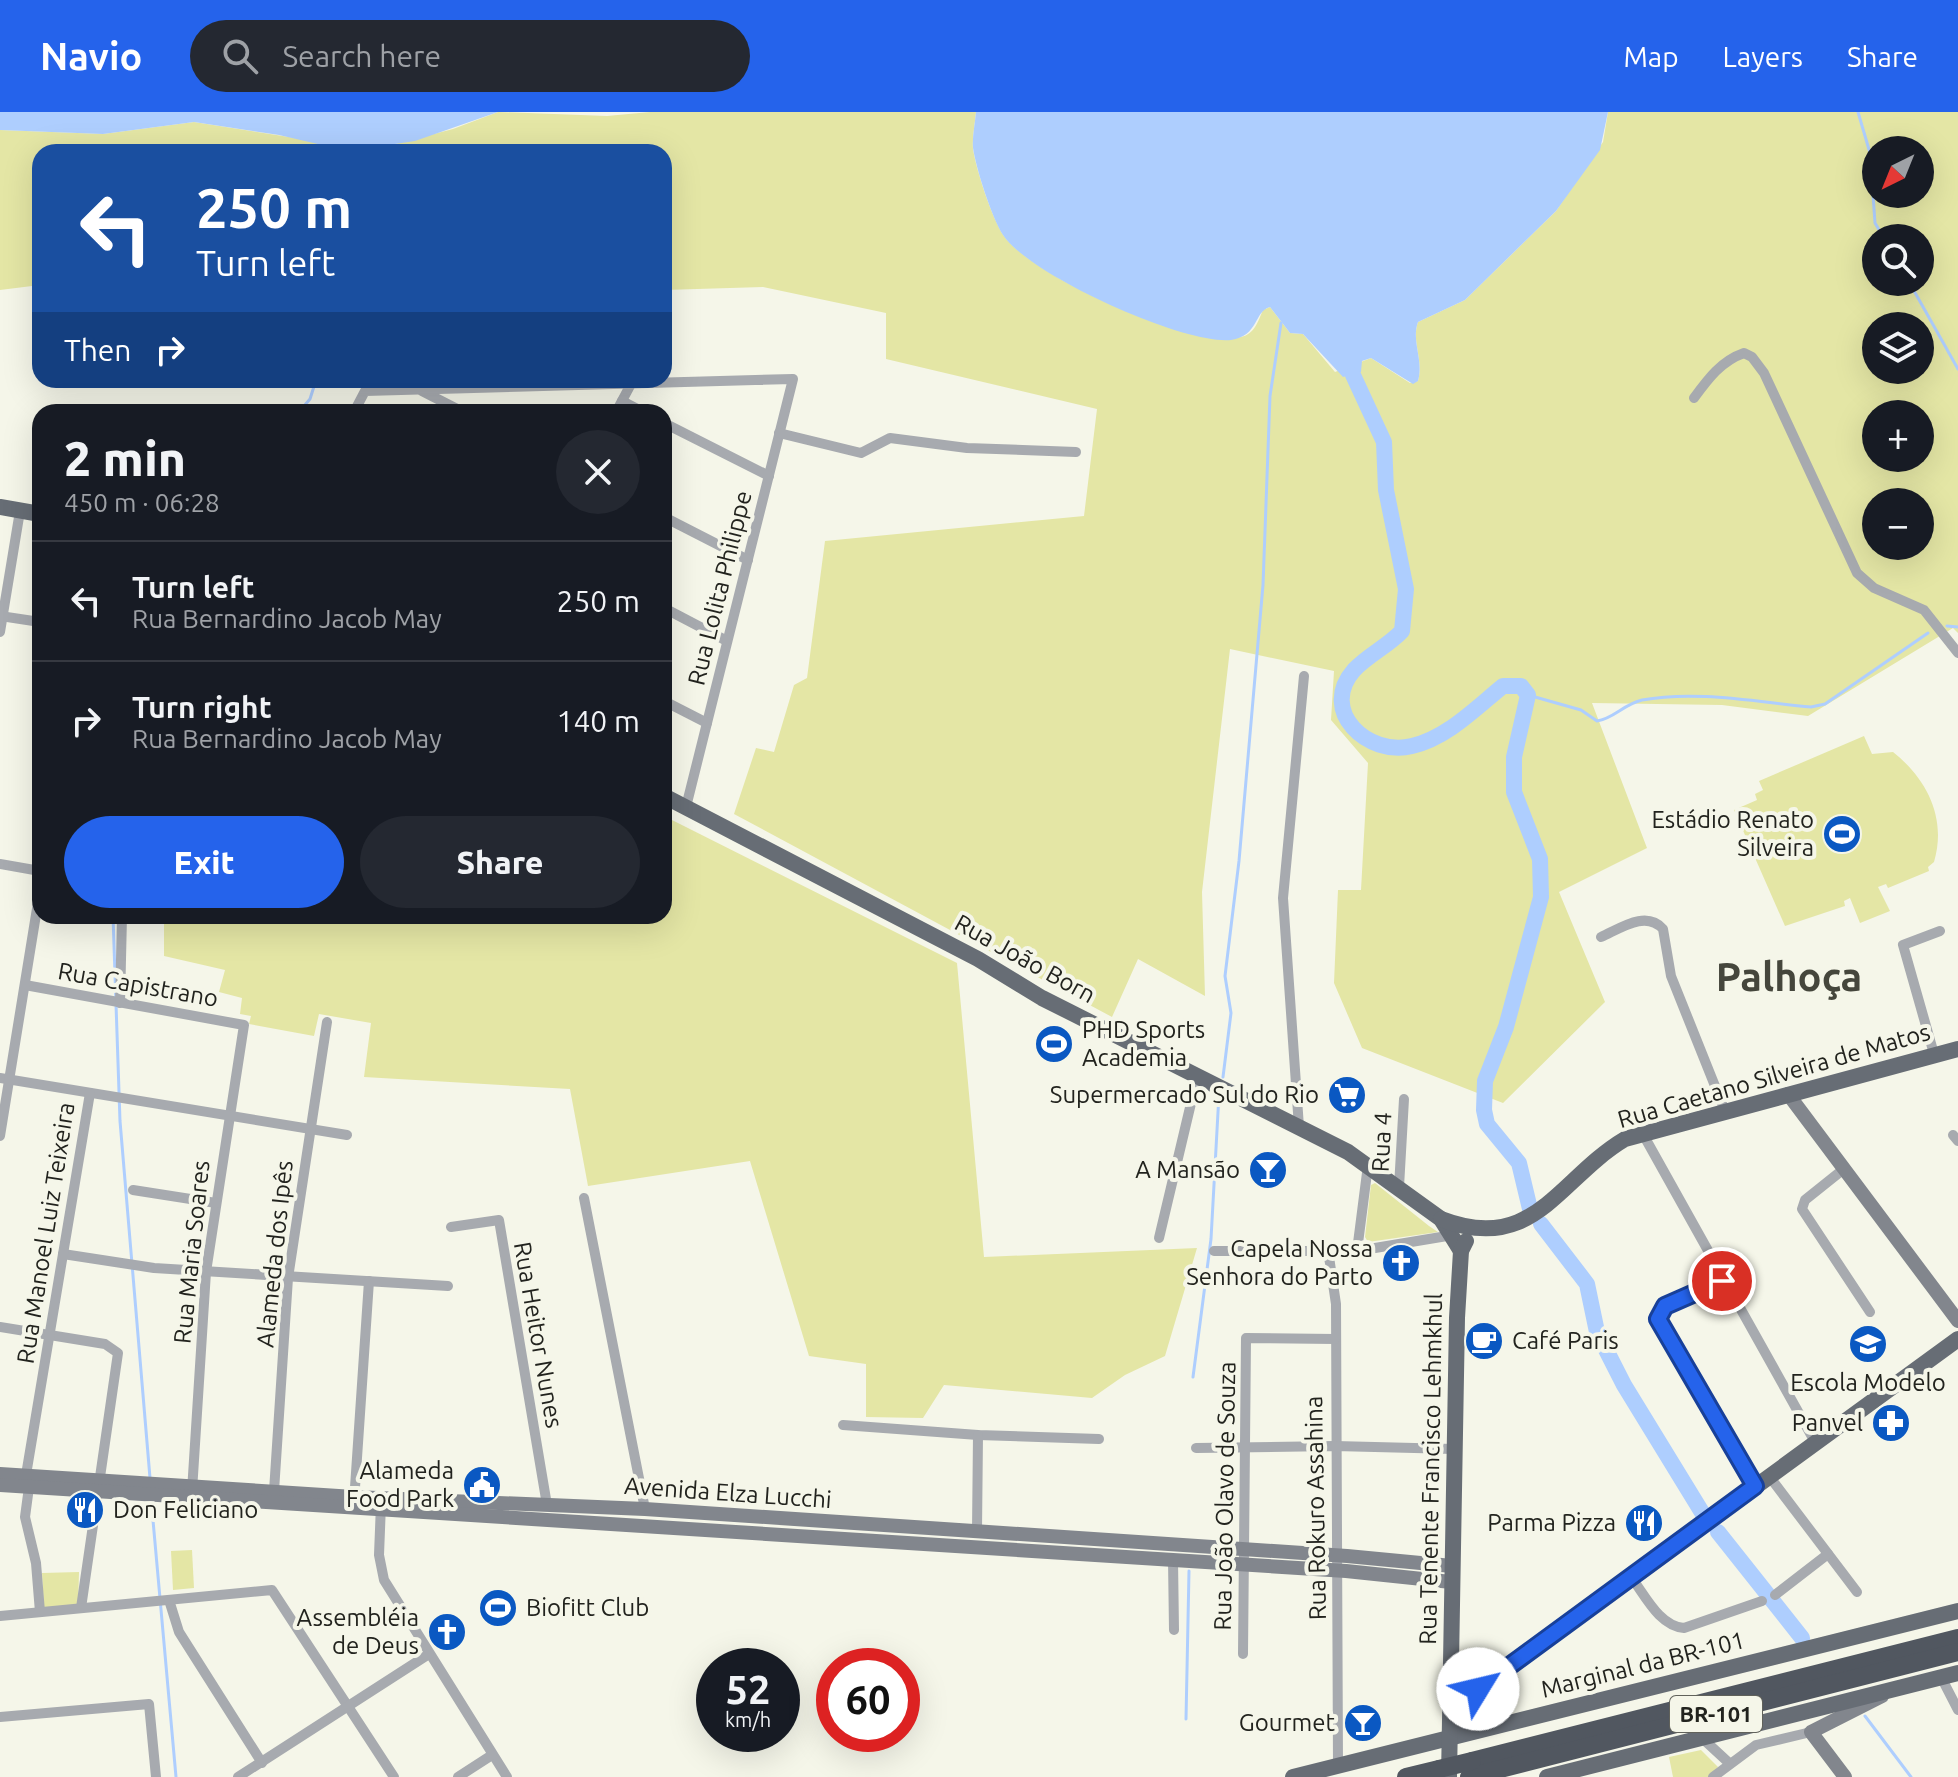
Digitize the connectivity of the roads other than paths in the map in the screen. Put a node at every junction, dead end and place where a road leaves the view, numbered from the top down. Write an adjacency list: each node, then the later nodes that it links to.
1 (672, 383): 12 (street, Rua Lolita Philippe)
2 (490, 388): 4 (street)
3 (629, 388): 6 (street)
4 (420, 390): 7 (street); 8 (street)
5 (1694, 398): 25 (street)
6 (622, 401): 9 (street); 10 (street)
7 (358, 404)
8 (447, 404)
9 (620, 404)
10 (628, 404)
11 (672, 427): 14 (street)
12 (779, 433): 13 (street); 14 (street, Rua Lolita Philippe)
13 (1076, 452)
14 (769, 476): 19 (street, Rua Lolita Philippe)
15 (0, 507): 16 (main road)
16 (20, 511): 17 (main road); 21 (street)
17 (32, 513)
18 (672, 521): 19 (street)
19 (748, 560): 24 (street, Rua Lolita Philippe)
20 (672, 612): 24 (street)
21 (1, 616): 22 (street); 23 (street)
22 (32, 621)
23 (0, 632)
24 (727, 641): 28 (street, Rua Lolita Philippe)
25 (1958, 653)
26 (1304, 676): 50 (street)
27 (672, 705): 28 (street)
28 (707, 723): 30 (street, Rua Lolita Philippe)
29 (672, 800): 30 (main road, Rua João Born)
30 (686, 807): 43 (main road, Rua João Born)
31 (0, 864): 32 (street)
32 (32, 870)
33 (35, 924): 37 (street)
34 (121, 924): 38 (street)
35 (1940, 931): 42 (street)
36 (1601, 937): 48 (street)
37 (25, 985): 38 (street, Rua Capistrano); 44 (street)
38 (115, 1002): 40 (street, Rua Capistrano)
39 (327, 1022): 51 (street, Alameda dos Ipês)
40 (244, 1025): 49 (street, Rua Maria Soares)
41 (1958, 1049): 42 (main road, Rua Caetano Silveira de Matos)
42 (1934, 1054): 46 (main road, Rua Caetano Silveira de Matos)
43 (1197, 1078): 50 (main road, Rua João Born); 65 (street)
44 (5, 1079): 45 (street); 53 (street)
45 (90, 1093): 49 (street); 70 (street, Rua Manoel Luiz Teixeira)
46 (1788, 1094): 48 (main road, Rua Caetano Silveira de Matos); 56 (main road)
47 (1404, 1099): 57 (street, Rua 4)
48 (1725, 1111): 54 (main road, Rua Caetano Silveira de Matos)
49 (229, 1115): 51 (street); 60 (street, Rua Maria Soares)
50 (1299, 1127): 55 (main road, Rua João Born)
51 (310, 1128): 52 (street); 72 (street, Alameda dos Ipês)
52 (347, 1135)
53 (0, 1136)
54 (1644, 1136): 63 (main road, Rua Caetano Silveira de Matos); 74 (street)
55 (1368, 1165): 57 (main road, Rua João Born); 68 (street)
56 (1845, 1168): 76 (street); 77 (main road)
57 (1399, 1187): 61 (main road, Rua João Born)
58 (133, 1190): 60 (street)
59 (584, 1198): 101 (street)
60 (216, 1203): 71 (street, Rua Maria Soares)
61 (1441, 1219): 63 (main road, Rua Caetano Silveira de Matos); 64 (main road, Rua Tenente Francisco Lehmkhul)
62 (451, 1227): 100 (street, Rua Heitor Nunes)
63 (1477, 1228): 69 (main road)
64 (1453, 1235): 68 (street); 69 (main road, Rua Tenente Francisco Lehmkhul)
65 (1159, 1238)
66 (1328, 1250): 67 (street); 68 (street); 80 (street, Rua Rokuro Assahina)
67 (1214, 1251)
68 (1357, 1251)
69 (1461, 1251): 89 (main road, Rua Tenente Francisco Lehmkhul)
70 (63, 1254): 71 (street); 79 (street, Rua Manoel Luiz Teixeira)
71 (206, 1272): 72 (street); 97 (street, Rua Maria Soares)
72 (288, 1278): 73 (street); 96 (street, Alameda dos Ipês)
73 (369, 1281): 75 (street); 98 (street)
74 (1722, 1281): 85 (street); 95 (street)
75 (448, 1286)
76 (1870, 1312)
77 (1958, 1321)
78 (0, 1327): 79 (street)
79 (50, 1335): 92 (street, Rua Manoel Luiz Teixeira); 94 (street)
80 (1335, 1339): 86 (street, Rua João Olavo de Souza); 87 (street, Rua Rokuro Assahina)
81 (1958, 1339): 85 (main road)
82 (843, 1425): 83 (street)
83 (978, 1435): 84 (street); 103 (street)
84 (1099, 1439)
85 (1815, 1442): 91 (main road)
86 (1245, 1446): 87 (street); 88 (street); 106 (street, Rua João Olavo de Souza)
87 (1335, 1446): 89 (street); 108 (street, Rua Rokuro Assahina)
88 (1196, 1448)
89 (1454, 1449): 109 (main road, Rua Tenente Francisco Lehmkhul)
90 (0, 1474): 92 (main road, Avenida Elza Lucchi)
91 (1769, 1476): 95 (main road); 105 (street)
92 (28, 1481): 93 (main road, Avenida Elza Lucchi); 94 (main road, Avenida Elza Lucchi); 117 (street, Rua Manoel Luiz Teixeira)
93 (0, 1485)
94 (100, 1486): 97 (main road, Avenida Elza Lucchi); 115 (street)
95 (1755, 1486): 110 (main road)
96 (274, 1491): 97 (main road, Avenida Elza Lucchi); 98 (main road, Avenida Elza Lucchi)
97 (192, 1492): 98 (main road, Avenida Elza Lucchi)
98 (354, 1502): 99 (main road, Avenida Elza Lucchi)
99 (381, 1504): 100 (main road, Avenida Elza Lucchi); 104 (main road, Avenida Elza Lucchi); 122 (street)
100 (547, 1505): 101 (main road, Avenida Elza Lucchi)
101 (645, 1509): 102 (main road, Avenida Elza Lucchi)
102 (769, 1517): 103 (main road, Avenida Elza Lucchi); 104 (main road)
103 (977, 1531): 106 (main road, Avenida Elza Lucchi)
104 (769, 1534): 107 (main road, Avenida Elza Lucchi)
105 (1828, 1554): 111 (street); 112 (street)
106 (1244, 1557): 107 (main road, Avenida Elza Lucchi); 108 (main road, Avenida Elza Lucchi); 123 (street, Rua João Olavo de Souza)
107 (1173, 1560): 119 (street)
108 (1337, 1563): 109 (main road, Avenida Elza Lucchi); 138 (street, Rua Rokuro Assahina)
109 (1452, 1574): 125 (main road, Rua Tenente Francisco Lehmkhul)
110 (1631, 1577): 114 (street); 126 (main road)
111 (1857, 1592)
112 (1775, 1595)
113 (163, 1600): 115 (street); 128 (street); 137 (street)
114 (1762, 1601)
115 (81, 1608): 117 (street)
116 (1958, 1611): 131 (main road, Marginal da BR-101)
117 (40, 1612): 118 (street)
118 (0, 1616)
119 (1174, 1630)
120 (1958, 1638): 140 (highway, BR-101)
121 (1958, 1652): 140 (highway, BR-101)
122 (429, 1654): 128 (street); 135 (street)
123 (1243, 1654)
124 (1950, 1675): 127 (main road); 129 (street)
125 (1451, 1676): 126 (main road); 131 (main road, Rua Tenente Francisco Lehmkhul)
126 (1478, 1689): 131 (main road)
127 (1893, 1690): 132 (main road); 133 (main road)
128 (348, 1707): 137 (street); 143 (street)
129 (1958, 1710)
130 (0, 1717): 141 (street)
131 (1450, 1732): 134 (main road, Marginal da BR-101); 139 (main road, Rua Tenente Francisco Lehmkhul)
132 (1811, 1732): 136 (street); 150 (main road)
133 (1702, 1738): 136 (street); 148 (main road)
134 (1430, 1742): 138 (main road, Marginal da BR-101); 139 (main road)
135 (492, 1755): 144 (street); 145 (street)
136 (1728, 1762): 149 (street)
137 (262, 1763): 142 (street)
138 (1338, 1766): 146 (main road, Marginal da BR-101)
139 (1446, 1768): 140 (highway, BR-101, bridge); 147 (highway, BR-101)
140 (1472, 1771)
141 (156, 1777)
142 (238, 1777)
143 (394, 1777)
144 (458, 1777)
145 (507, 1777)
146 (1293, 1777)
147 (1406, 1777)
148 (1547, 1777)
149 (1713, 1777)
150 (1845, 1777)

